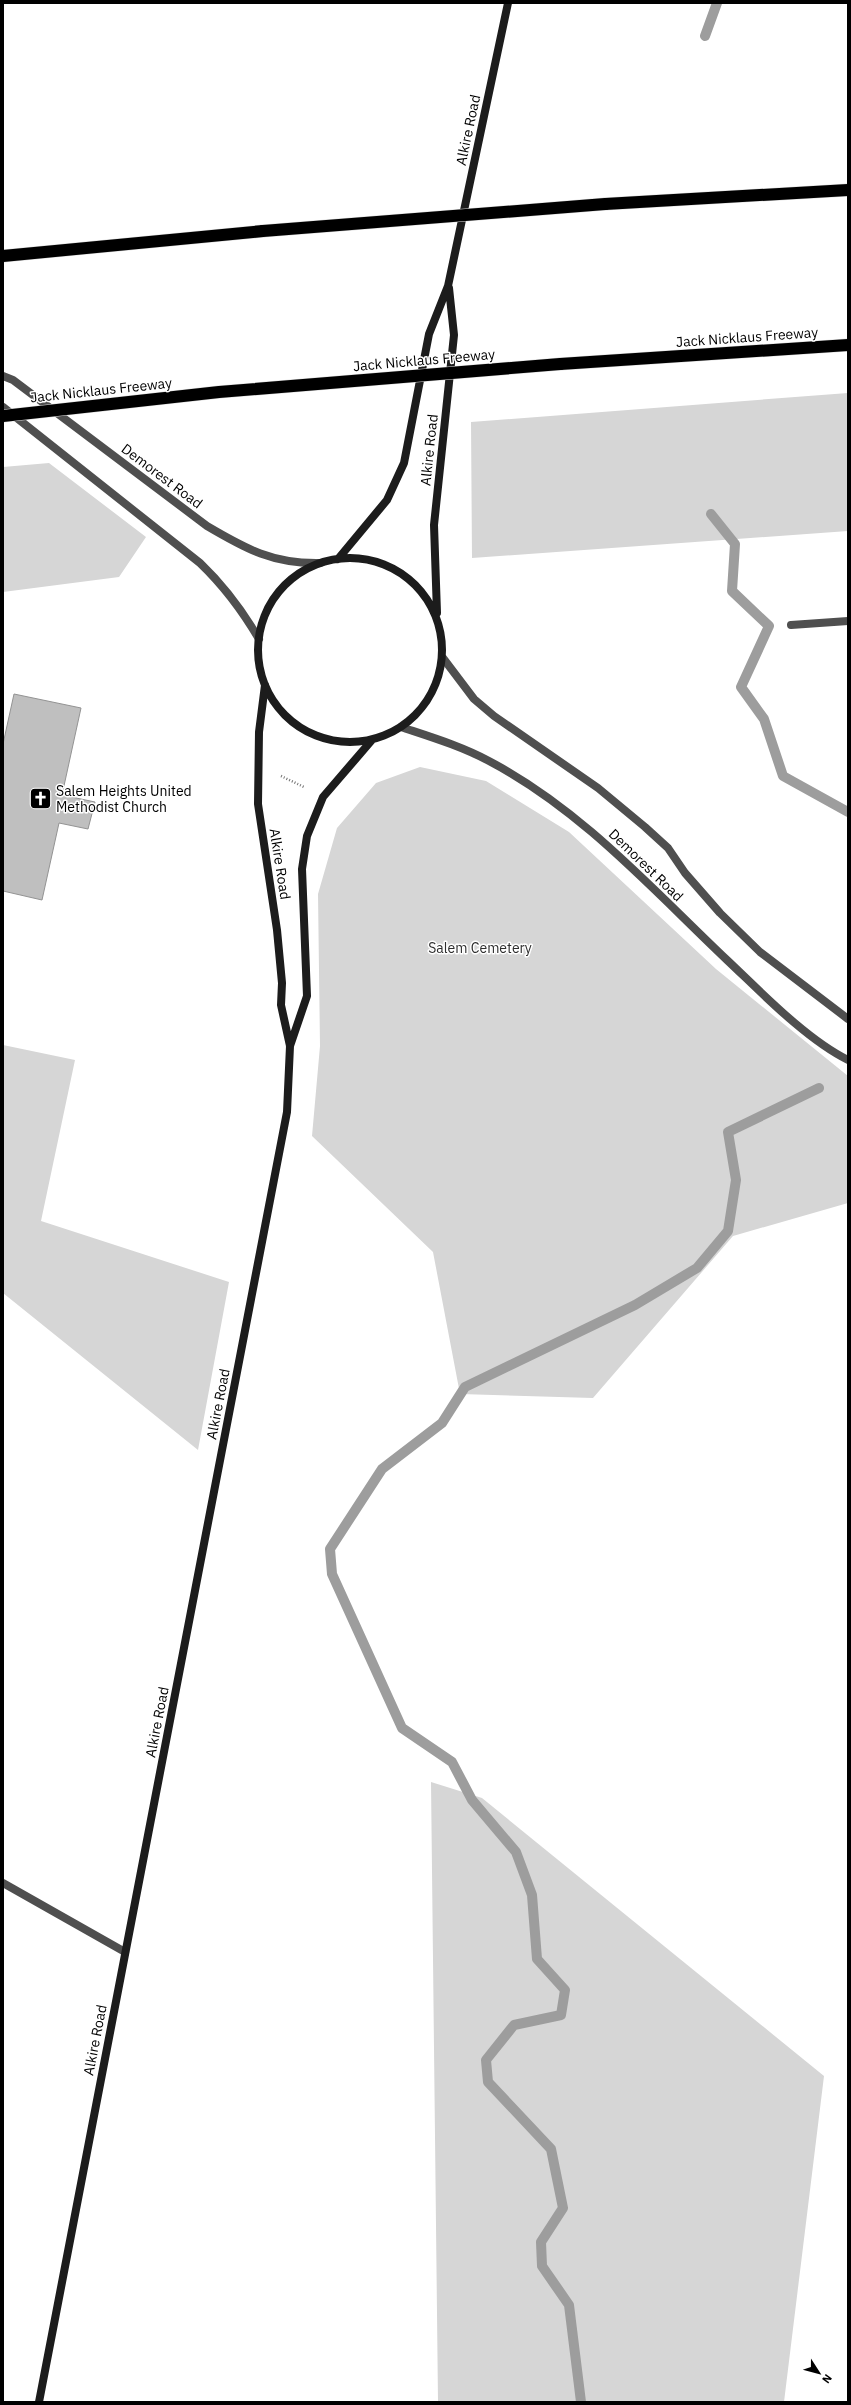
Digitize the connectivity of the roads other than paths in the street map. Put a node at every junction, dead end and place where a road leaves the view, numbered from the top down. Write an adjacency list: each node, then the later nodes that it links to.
1 (508, 3): 4 (main road, Alkire Road)
2 (848, 190): 3 (highway, bridge)
3 (3, 256)
4 (448, 286): 9 (main road, Alkire Road); 11 (main road, Alkire Road)
5 (848, 345): 8 (highway, Jack Nicklaus Freeway, bridge)
6 (3, 376): 10 (street, Demorest Road)
7 (3, 407): 14 (street)
8 (3, 416)
9 (338, 559): 10 (main road); 11 (main road)
10 (320, 563): 14 (main road)
11 (437, 617): 15 (main road)
12 (848, 621): 13 (street)
13 (791, 625)
14 (259, 639): 16 (main road)
15 (443, 658): 17 (main road); 19 (street, Demorest Road)
16 (264, 685): 18 (main road); 20 (main road, Alkire Road)
17 (401, 727): 18 (main road); 21 (street, Demorest Road)
18 (373, 740): 20 (main road, Alkire Road)
19 (848, 1019)
20 (290, 1046): 23 (main road, Alkire Road)
21 (848, 1060)
22 (3, 1884): 23 (street)
23 (125, 1952): 24 (main road, Alkire Road)
24 (39, 2402)

